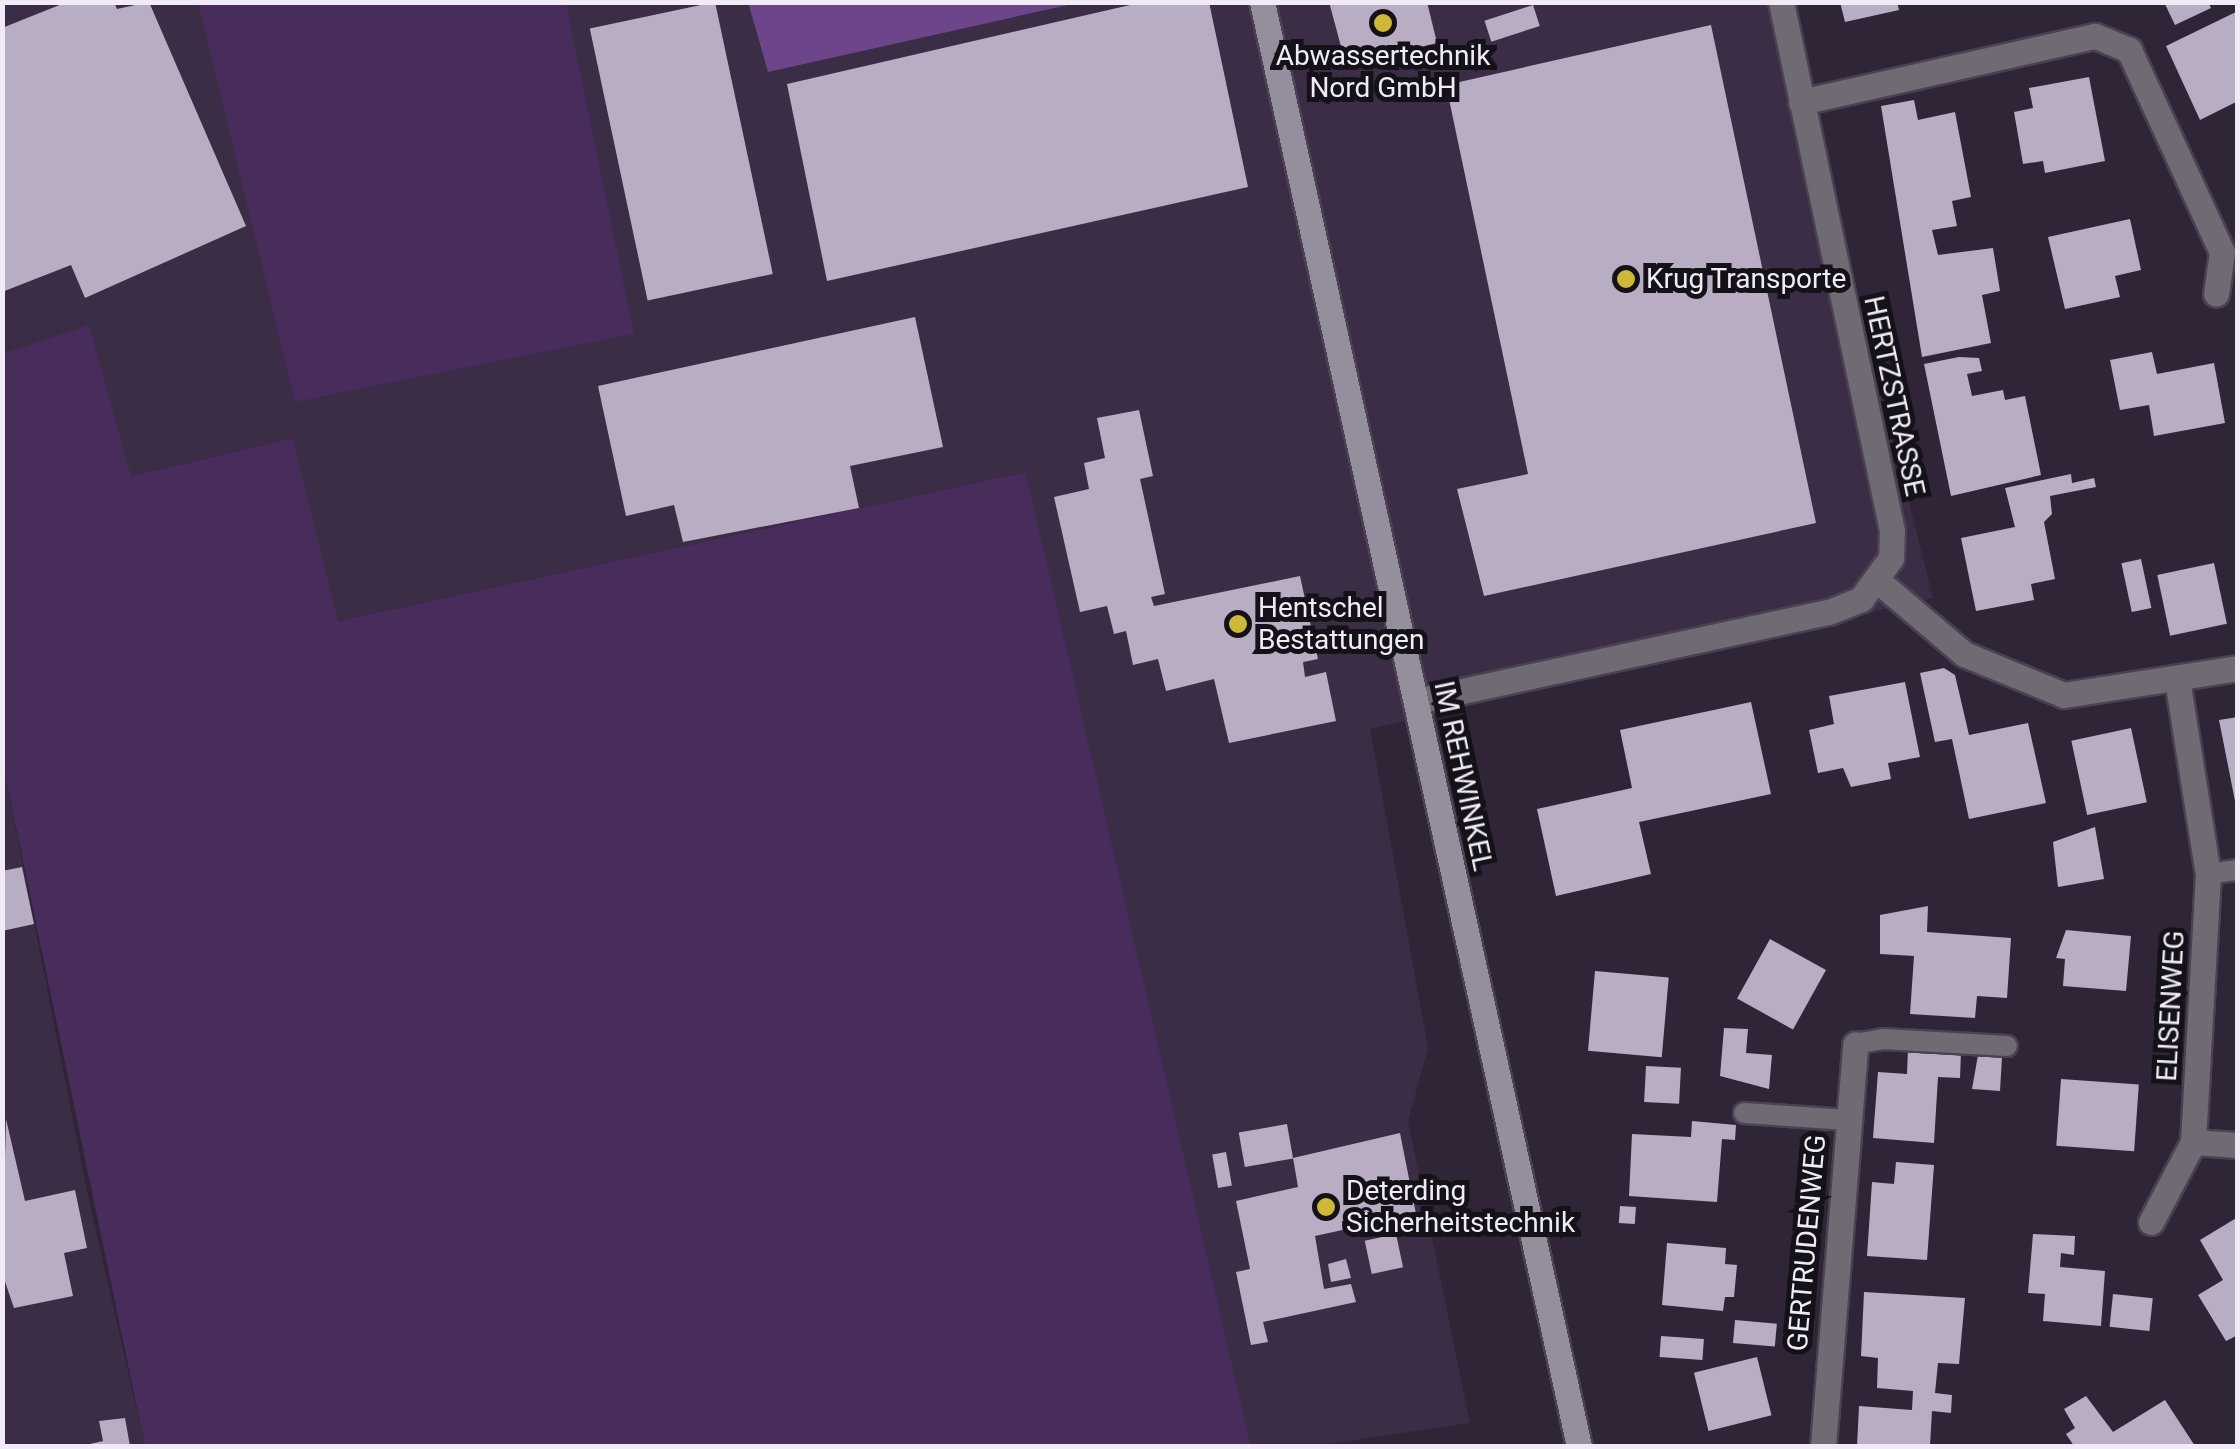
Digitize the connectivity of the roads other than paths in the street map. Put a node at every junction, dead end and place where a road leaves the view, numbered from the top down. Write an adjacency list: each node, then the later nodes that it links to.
1 (1262, 2): 8 (street, IM REHWINKEL)
2 (1782, 2): 3 (street, HERTZSTRASSE)
3 (1801, 102): 4 (street); 5 (street, HERTZSTRASSE)
4 (2216, 294)
5 (1878, 582): 7 (street); 8 (street)
6 (2238, 668): 7 (street)
7 (2177, 680): 10 (street, ELISENWEG)
8 (1416, 701): 18 (street, IM REHWINKEL)
9 (2238, 870): 10 (lane)
10 (2208, 874): 15 (street, ELISENWEG)
11 (1855, 1044): 12 (lane); 14 (street, GERTRUDENWEG)
12 (2007, 1046)
13 (1744, 1114): 14 (lane)
14 (1848, 1120): 19 (street, GERTRUDENWEG)
15 (2193, 1142): 16 (street); 17 (street, ELISENWEG)
16 (2238, 1145)
17 (2152, 1222)
18 (1579, 1446)
19 (1823, 1446)

